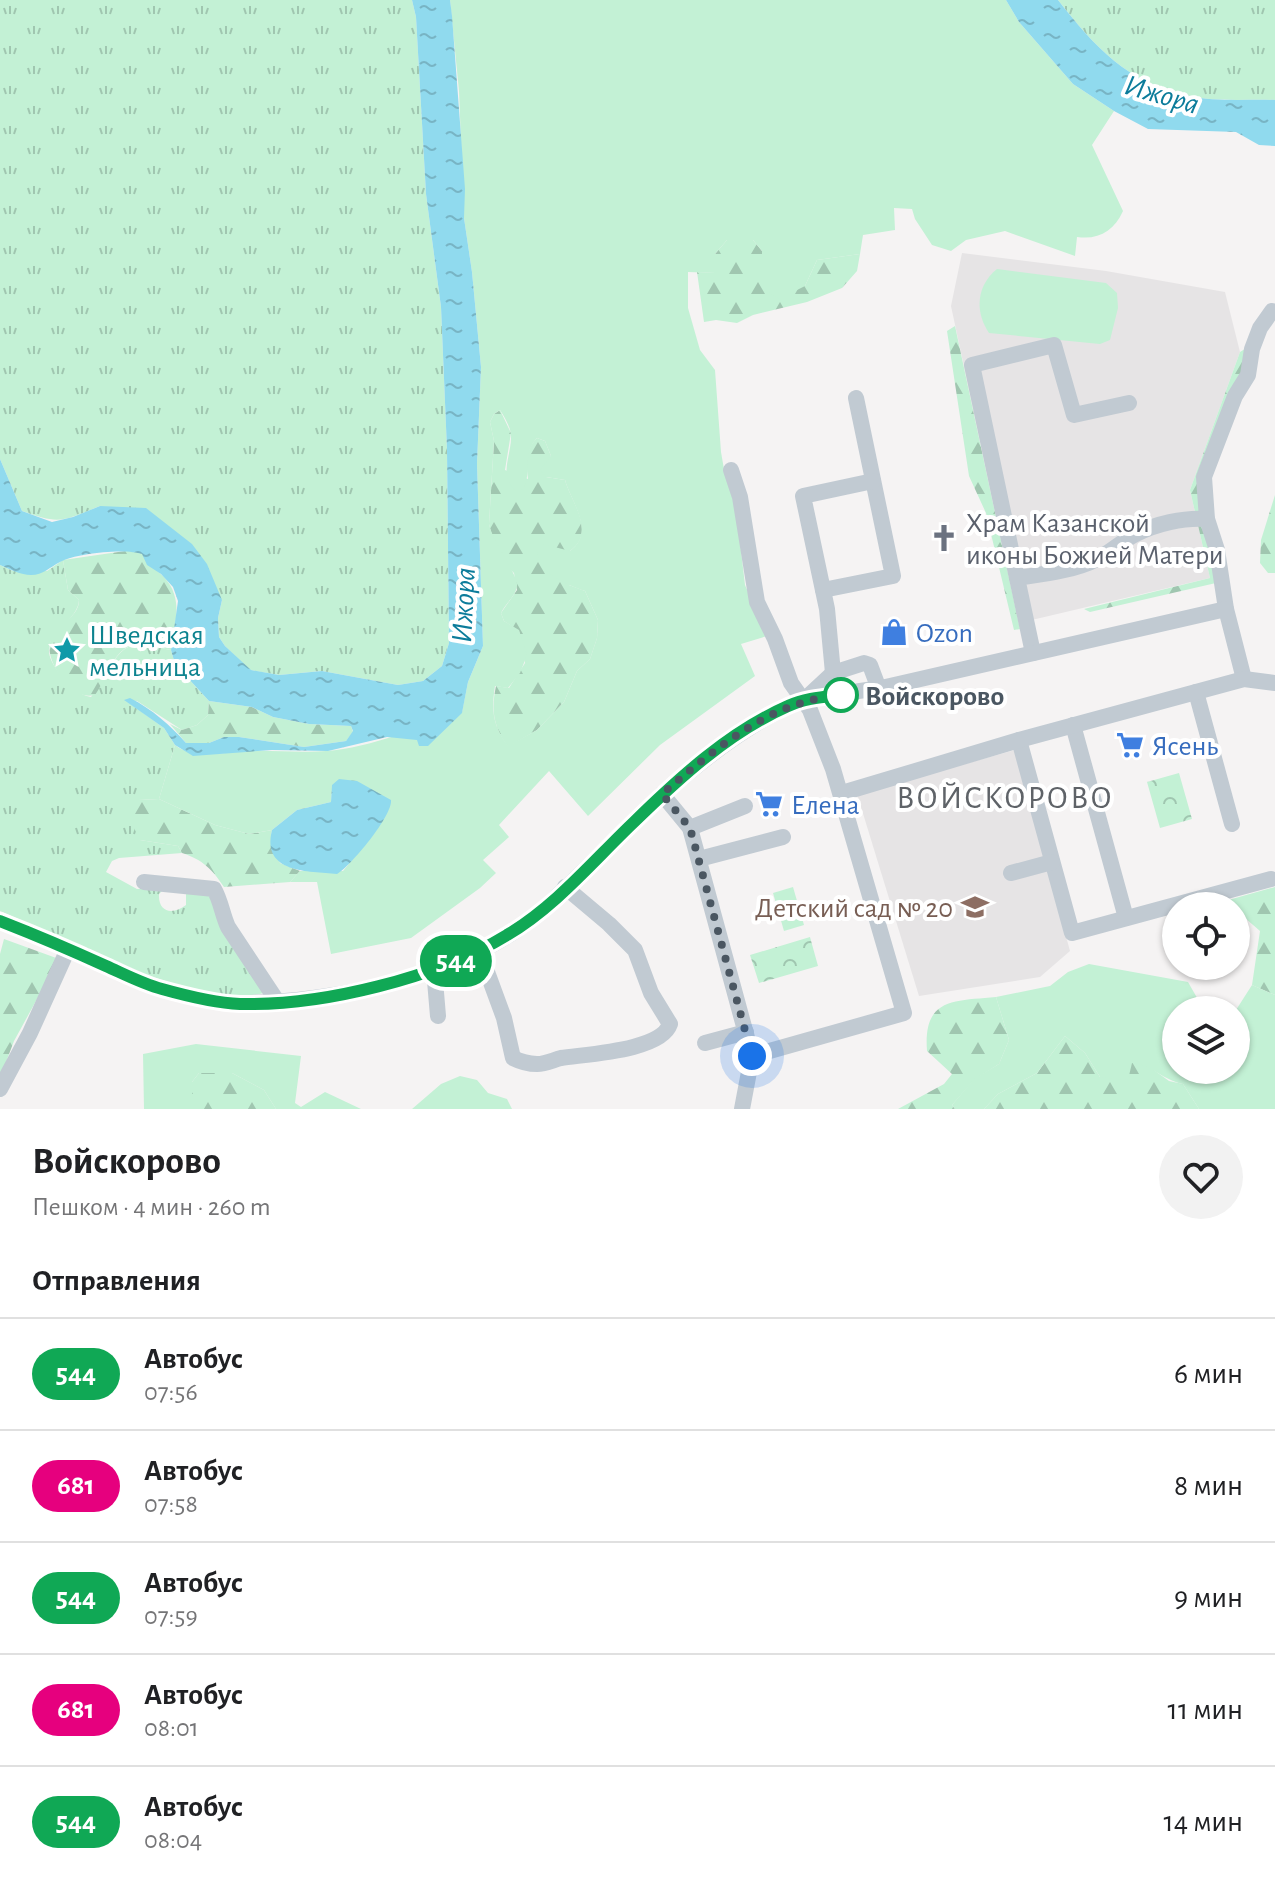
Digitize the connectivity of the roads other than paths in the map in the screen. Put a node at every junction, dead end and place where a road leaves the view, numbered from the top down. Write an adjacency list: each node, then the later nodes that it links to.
1 (1272, 311): 6 (street)
2 (856, 398): 5 (street)
3 (1129, 403): 7 (street)
4 (731, 470): 16 (street)
5 (873, 481): 8 (street); 8 (street)
6 (1207, 519): 7 (street); 9 (street)
7 (1017, 578): 10 (street)
8 (823, 590): 11 (street)
9 (1226, 609): 10 (street); 12 (street)
10 (1033, 653): 14 (street)
11 (833, 673): 14 (street); 16 (street)
12 (1244, 679): 13 (street); 15 (street)
13 (1275, 683)
14 (879, 689): 16 (street)
15 (1196, 692): 17 (street); 22 (street)
16 (804, 700): 19 (street); 20 (street)
17 (1073, 725): 18 (street); 31 (street)
18 (1019, 740): 19 (street); 26 (street)
19 (842, 793): 40 (street)
20 (662, 794): 23 (street); 30 (street)
21 (745, 806): 23 (street)
22 (1232, 824)
23 (690, 828): 25 (street)
24 (783, 837): 25 (street)
25 (699, 859): 38 (street)
26 (1052, 862): 27 (street); 31 (street)
27 (1011, 873)
28 (1271, 879): 31 (street)
29 (144, 882): 36 (street)
30 (565, 887): 34 (street); 34 (street)
31 (1126, 918)
32 (0, 921): 33 (street)
33 (68, 949): 36 (street); 41 (street)
34 (479, 950): 35 (street)
35 (434, 969): 36 (street); 37 (street)
36 (277, 1001)
37 (438, 1016)
38 (746, 1032): 39 (street); 40 (street)
39 (705, 1043)
40 (752, 1056): 42 (street)
41 (0, 1089)
42 (742, 1109)

